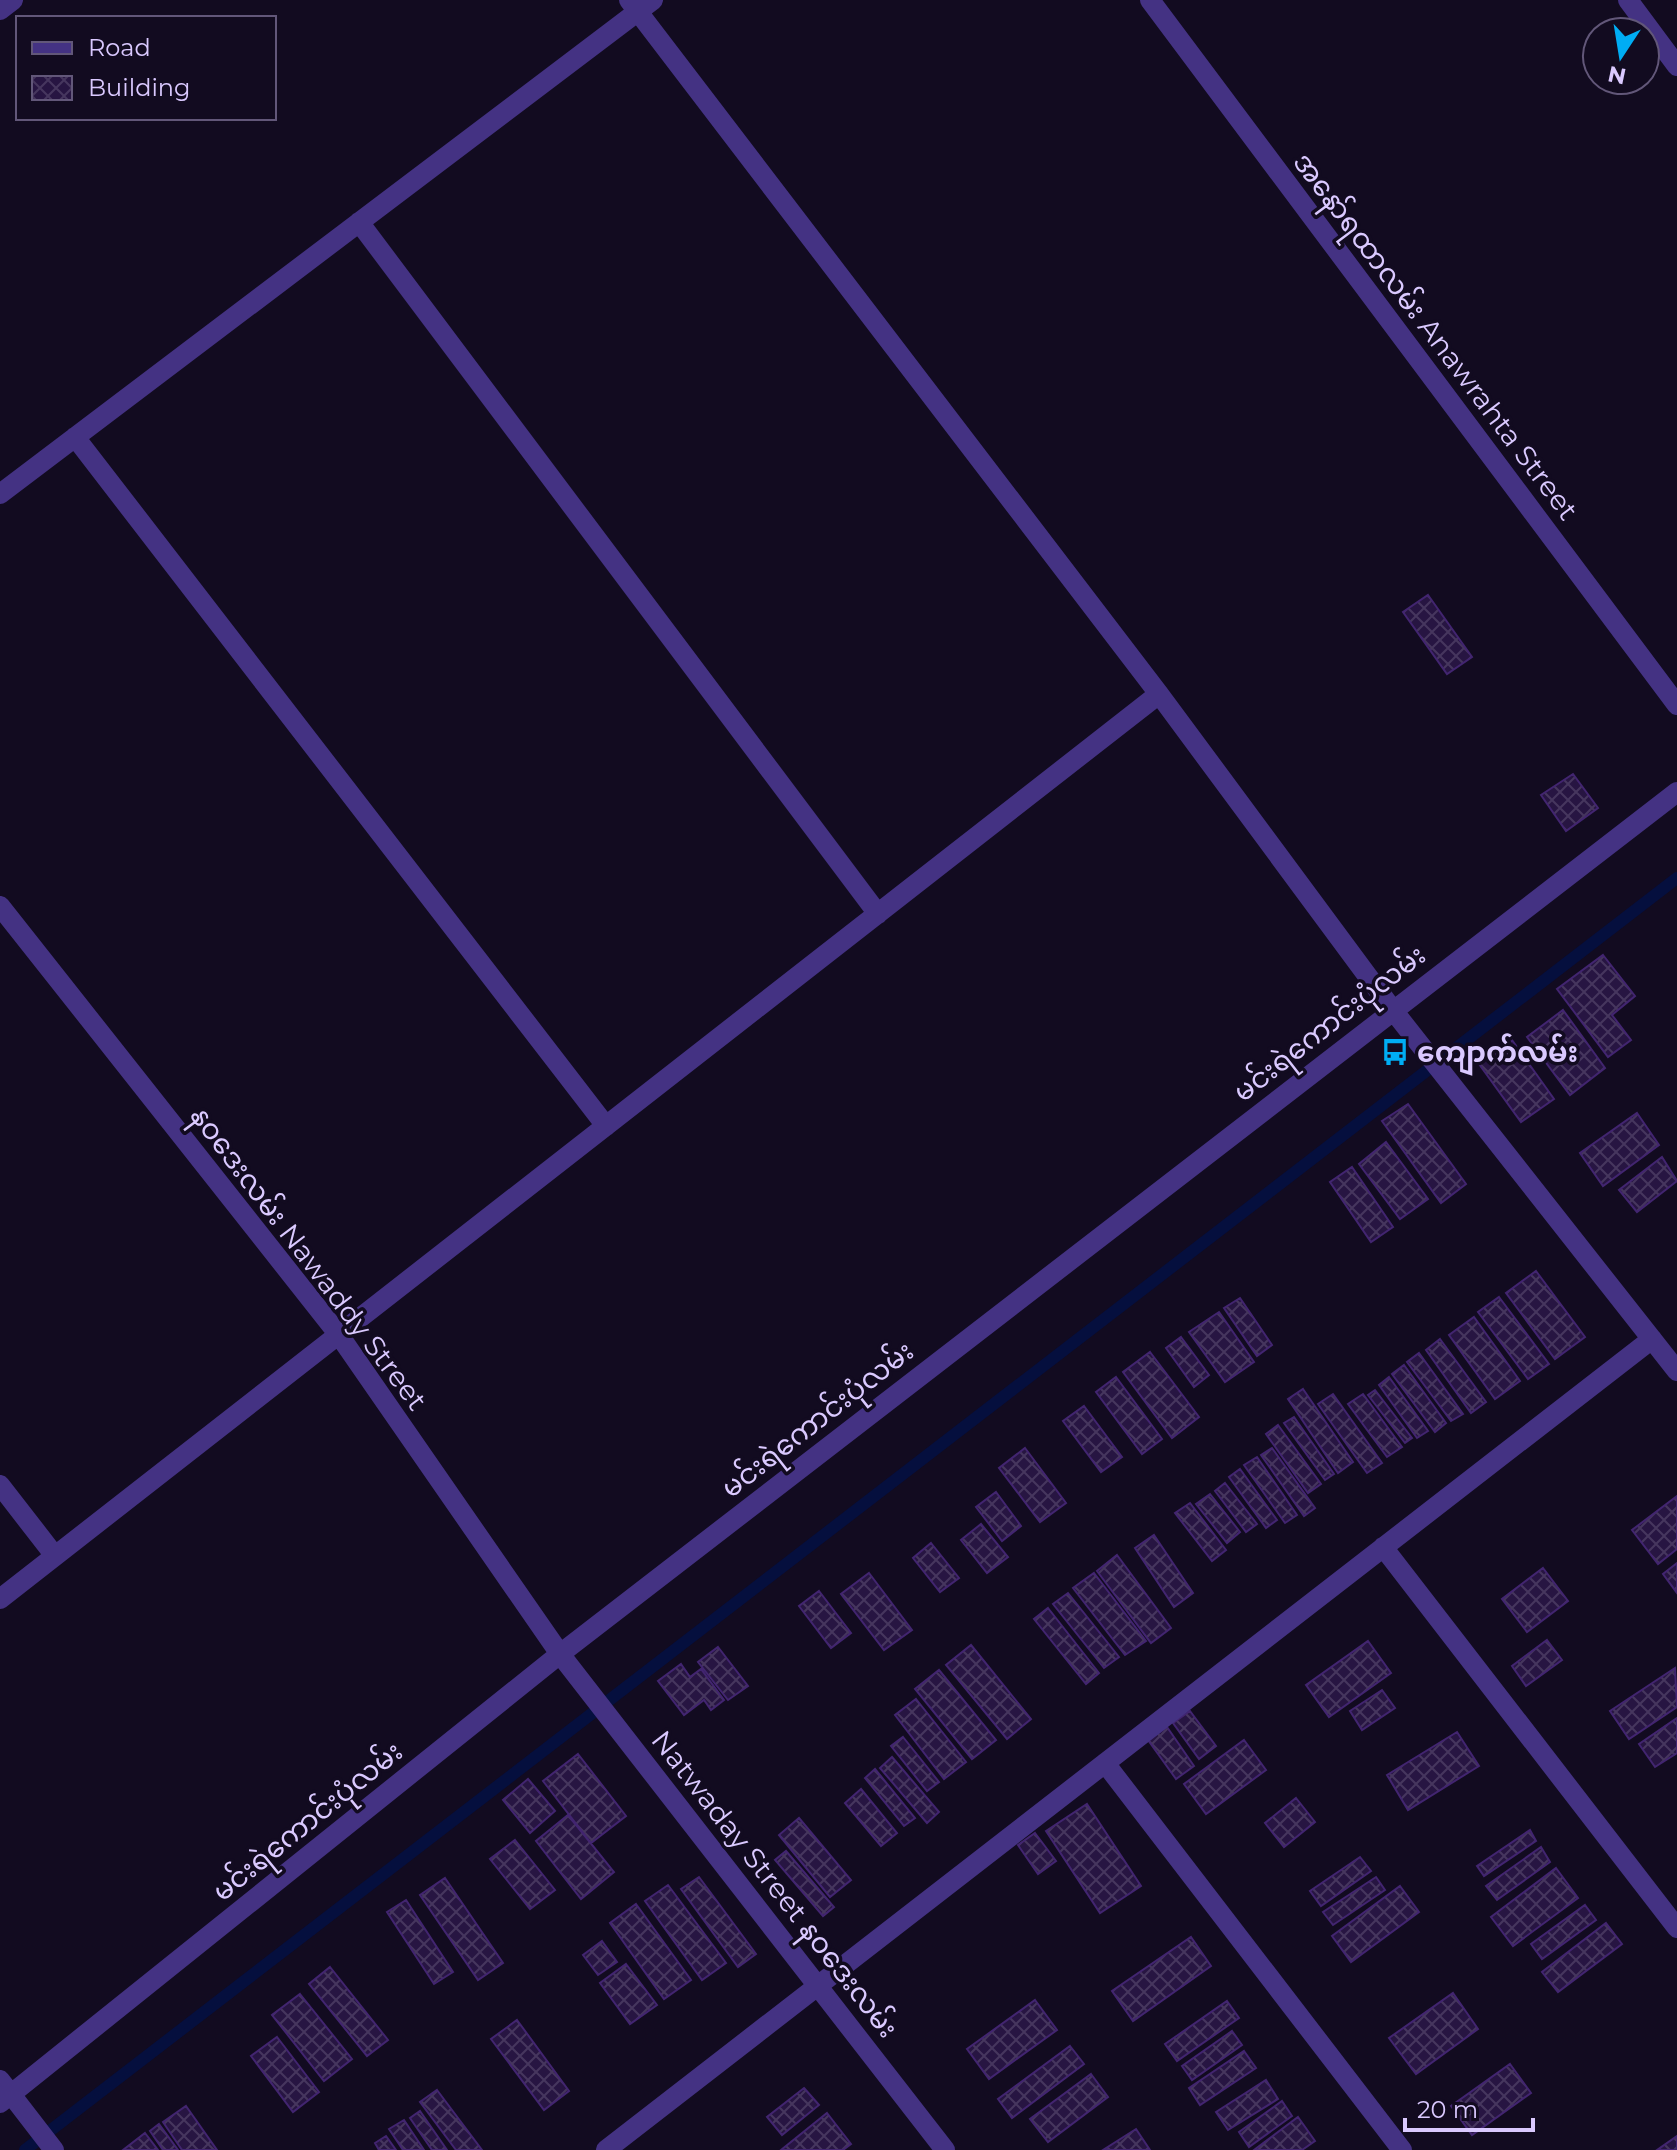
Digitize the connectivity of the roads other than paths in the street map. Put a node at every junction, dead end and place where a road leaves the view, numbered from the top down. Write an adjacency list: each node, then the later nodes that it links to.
1 (13, 0): 5 (street)
2 (1150, 0): 11 (street, အနော်ရထာလမ်း Anawrahta Street)
3 (1628, 0): 6 (street)
4 (640, 4): 7 (street); 10 (street)
5 (0, 10)
6 (1677, 66)
7 (359, 222): 8 (street); 14 (street)
8 (75, 437): 9 (street); 16 (street)
9 (0, 494)
10 (1159, 694): 14 (street); 15 (street)
11 (1677, 705)
12 (1677, 792): 15 (street, မင်းရဲကောင်းပုံလမ်း)
13 (0, 906): 17 (street, နဝဒေးလမ်း Nawaddy Street)
14 (878, 914): 16 (street)
15 (1392, 1009): 18 (street); 24 (street, မင်းရဲကောင်းပုံလမ်း)
16 (606, 1126): 17 (street)
17 (339, 1335): 22 (street); 24 (street, နဝဒေးလမ်း Nawaddy Street)
18 (1652, 1339): 19 (street); 21 (street)
19 (1677, 1371)
20 (0, 1485): 22 (street)
21 (1383, 1547): 25 (street); 26 (street)
22 (55, 1556): 23 (street)
23 (0, 1599)
24 (560, 1654): 27 (street, Natwaday Street နဝဒေးလမ်း); 28 (street, မင်းရဲကောင်းပုံလမ်း)
25 (1105, 1763): 27 (street); 32 (street)
26 (1677, 1928)
27 (819, 1985): 30 (street); 31 (street, Natwaday Street နဝဒေးလမ်း)
28 (4, 2092): 29 (street)
29 (54, 2150)
30 (606, 2150)
31 (945, 2150)
32 (1402, 2150)

